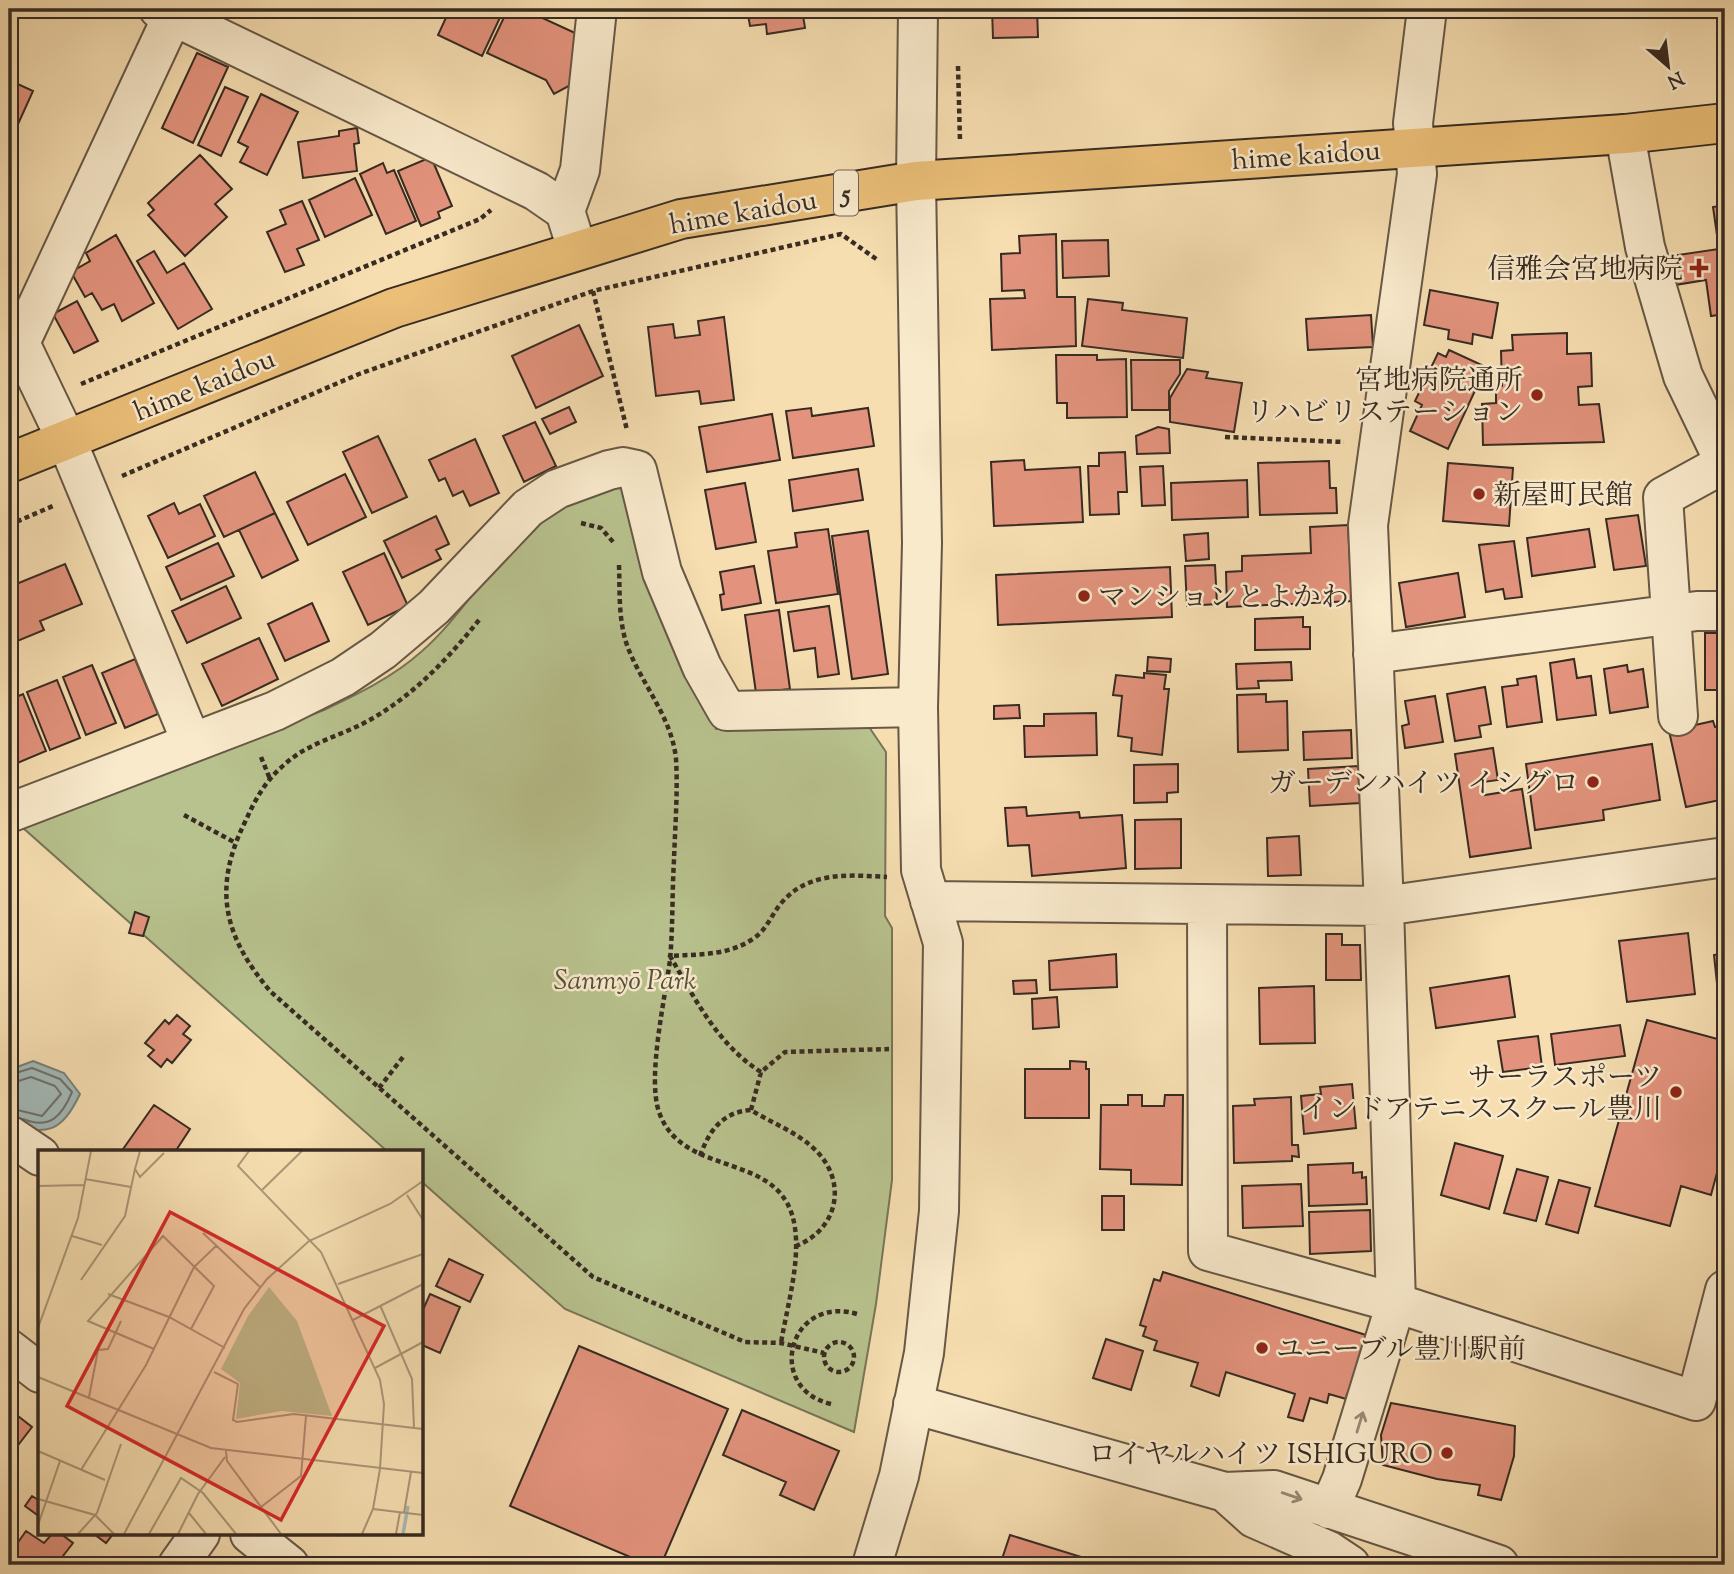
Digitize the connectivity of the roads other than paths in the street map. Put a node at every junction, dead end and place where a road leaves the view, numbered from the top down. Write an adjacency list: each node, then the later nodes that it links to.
1 (597, 9): 9 (street)
2 (918, 9): 8 (street)
3 (1427, 9): 7 (street)
4 (166, 12): 9 (street); 11 (street)
5 (1725, 123): 6 (main road, hime kaidou / 5)
6 (1625, 134): 7 (main road, hime kaidou / 5); 14 (street)
7 (1416, 146): 8 (main road, hime kaidou / 5); 15 (street)
8 (916, 181): 10 (main road, hime kaidou / 5); 16 (street)
9 (551, 201): 10 (street)
10 (577, 249): 11 (main road, hime kaidou / 5)
11 (66, 439): 12 (main road, hime kaidou / 5); 18 (street)
12 (9, 463)
13 (1725, 611): 14 (street)
14 (1671, 615): 15 (street); 17 (street)
15 (1373, 654): 23 (street)
16 (918, 706): 18 (street); 21 (street)
17 (1678, 716)
18 (191, 741): 19 (street)
19 (9, 813)
20 (1725, 857): 23 (street)
21 (930, 901): 22 (street); 30 (street)
22 (1207, 905): 23 (street); 27 (street)
23 (1384, 906): 27 (street)
24 (9, 1135): 25 (street)
25 (38, 1155)
26 (1725, 1290): 27 (street)
27 (1396, 1303): 32 (street, one-way to 27)
28 (9, 1349): 29 (street)
29 (38, 1371)
30 (913, 1404): 31 (street); 38 (street)
31 (1225, 1492): 32 (street, one-way to 32); 39 (street)
32 (1329, 1509): 35 (street)
33 (199, 1536): 36 (street)
34 (253, 1536): 37 (street)
35 (1439, 1557): 40 (street)
36 (178, 1565)
37 (289, 1565)
38 (872, 1565)
39 (1350, 1565)
40 (1499, 1565)

